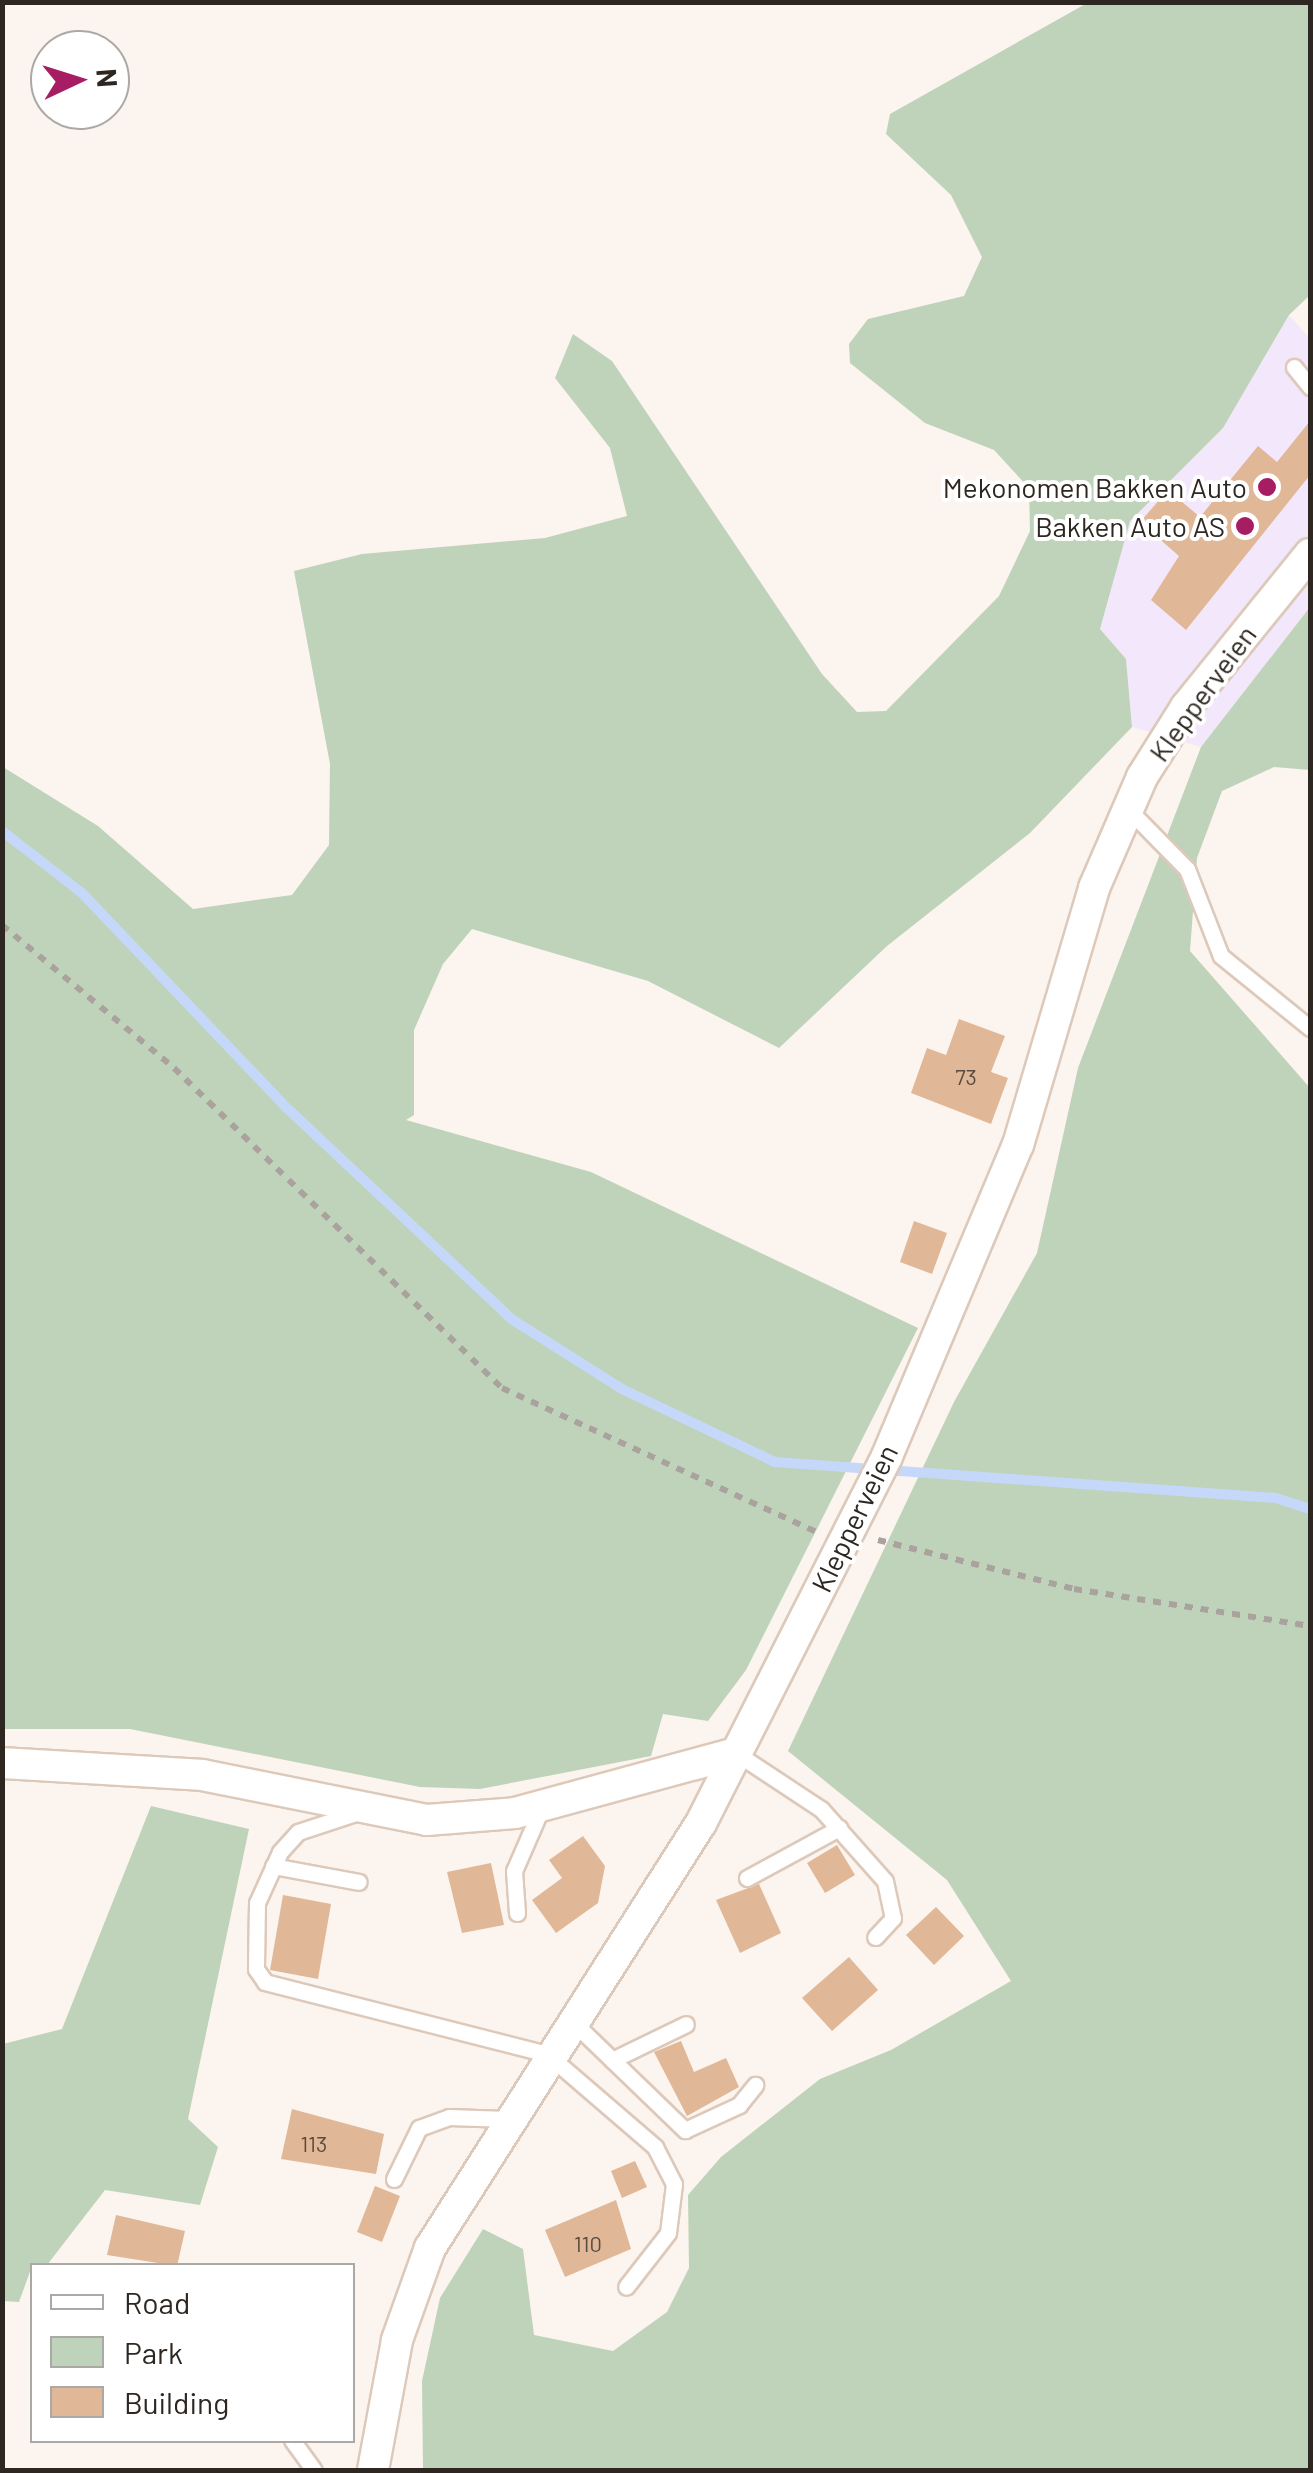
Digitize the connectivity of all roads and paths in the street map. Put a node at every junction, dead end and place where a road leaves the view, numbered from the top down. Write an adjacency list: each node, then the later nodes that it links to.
1 (1294, 368): 2 (lane)
2 (1310, 387)
3 (1310, 554): 4 (street, Klepperveien)
4 (1128, 809): 6 (lane); 7 (street, Klepperveien)
5 (2, 925): 7 (path)
6 (1310, 1028)
7 (846, 1536): 8 (path); 9 (street, Klepperveien)
8 (1310, 1626)
9 (736, 1752): 11 (street); 13 (lane); 19 (street, Klepperveien)
10 (2, 1762): 12 (street)
11 (542, 1805): 12 (street); 17 (lane)
12 (360, 1812): 14 (lane)
13 (838, 1828): 15 (lane); 18 (lane)
14 (273, 1866): 16 (lane); 21 (lane)
15 (747, 1878)
16 (359, 1882)
17 (518, 1912)
18 (875, 1937)
19 (570, 2019): 21 (street, Klepperveien); 22 (lane)
20 (686, 2024): 22 (lane)
21 (548, 2054): 24 (street, Klepperveien); 26 (lane)
22 (612, 2060): 23 (lane)
23 (755, 2084)
24 (507, 2118): 25 (lane); 29 (street, Klepperveien)
25 (394, 2178)
26 (626, 2287)
27 (294, 2443): 28 (lane)
28 (314, 2470)
29 (373, 2470)

